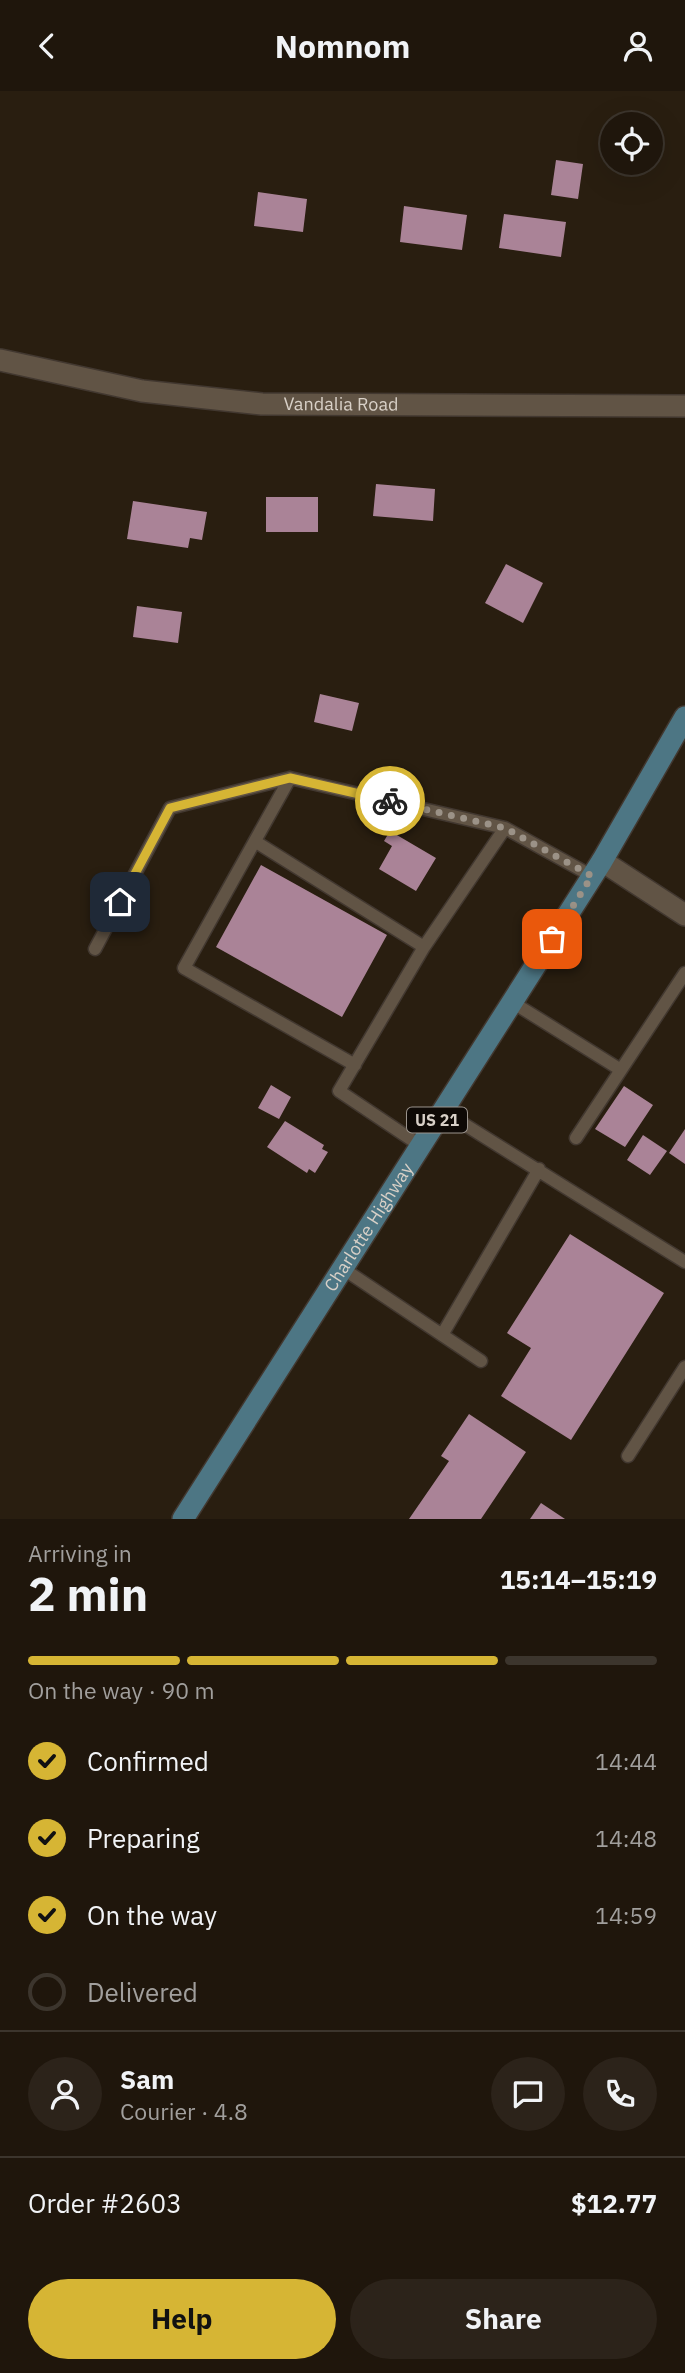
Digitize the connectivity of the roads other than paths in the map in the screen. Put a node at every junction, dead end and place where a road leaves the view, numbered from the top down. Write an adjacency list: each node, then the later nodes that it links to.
1 (0, 360): 2 (street, Vandalia Road)
2 (685, 406)
3 (685, 717): 7 (main road, Charlotte Highway / US 21)
4 (290, 778): 5 (lane); 6 (lane); 10 (lane)
5 (505, 828): 7 (lane); 9 (lane)
6 (256, 842): 9 (lane); 13 (lane)
7 (597, 868): 8 (street); 12 (main road, Charlotte Highway / US 21)
8 (685, 915)
9 (424, 947): 13 (lane)
10 (95, 949)
11 (685, 973): 14 (lane)
12 (512, 1002): 14 (lane); 15 (main road, Charlotte Highway / US 21)
13 (355, 1065): 17 (lane)
14 (621, 1070): 16 (lane)
15 (443, 1111): 17 (main road, Charlotte Highway / US 21); 18 (lane)
16 (576, 1138)
17 (421, 1146): 20 (main road, Charlotte Highway / US 21)
18 (540, 1170): 19 (lane); 21 (lane)
19 (685, 1262)
20 (342, 1268): 21 (lane); 25 (main road, Charlotte Highway / US 21)
21 (442, 1335): 22 (lane)
22 (481, 1361)
23 (685, 1367): 24 (lane)
24 (628, 1456)
25 (183, 1519)

